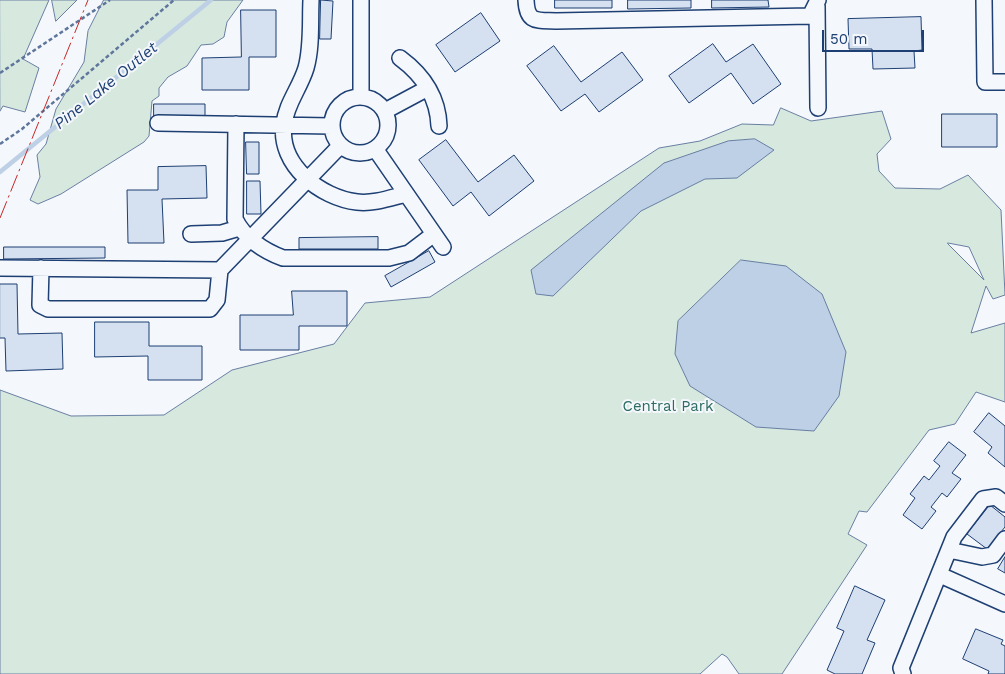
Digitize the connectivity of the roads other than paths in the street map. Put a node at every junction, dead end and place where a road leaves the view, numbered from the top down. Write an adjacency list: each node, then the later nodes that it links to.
1 (311, 0): 14 (street)
2 (360, 0): 9 (street)
3 (526, 0): 5 (street)
4 (984, 0): 7 (street)
5 (818, 3): 10 (street)
6 (400, 58): 8 (street)
7 (1005, 82)
8 (428, 88): 11 (street); 16 (street)
9 (361, 96): 11 (street); 15 (street)
10 (818, 108)
11 (385, 111): 18 (street)
12 (158, 123): 13 (street)
13 (236, 124): 14 (street); 21 (street)
14 (284, 125): 15 (street); 19 (street)
15 (331, 126): 17 (street)
16 (439, 126)
17 (340, 146): 18 (street); 19 (street)
18 (376, 150): 20 (street)
19 (308, 180): 20 (street); 24 (street)
20 (406, 194): 23 (street)
21 (239, 228): 22 (street); 24 (street)
22 (192, 234)
23 (434, 234): 24 (street); 25 (street)
24 (251, 239): 28 (street)
25 (443, 247)
26 (0, 268): 27 (street)
27 (41, 268): 28 (street); 28 (street)
28 (220, 270)
29 (1005, 504): 31 (street)
30 (1005, 539): 31 (street)
31 (950, 550): 32 (street)
32 (940, 575): 33 (street); 34 (street)
33 (1005, 604)
34 (903, 674)

